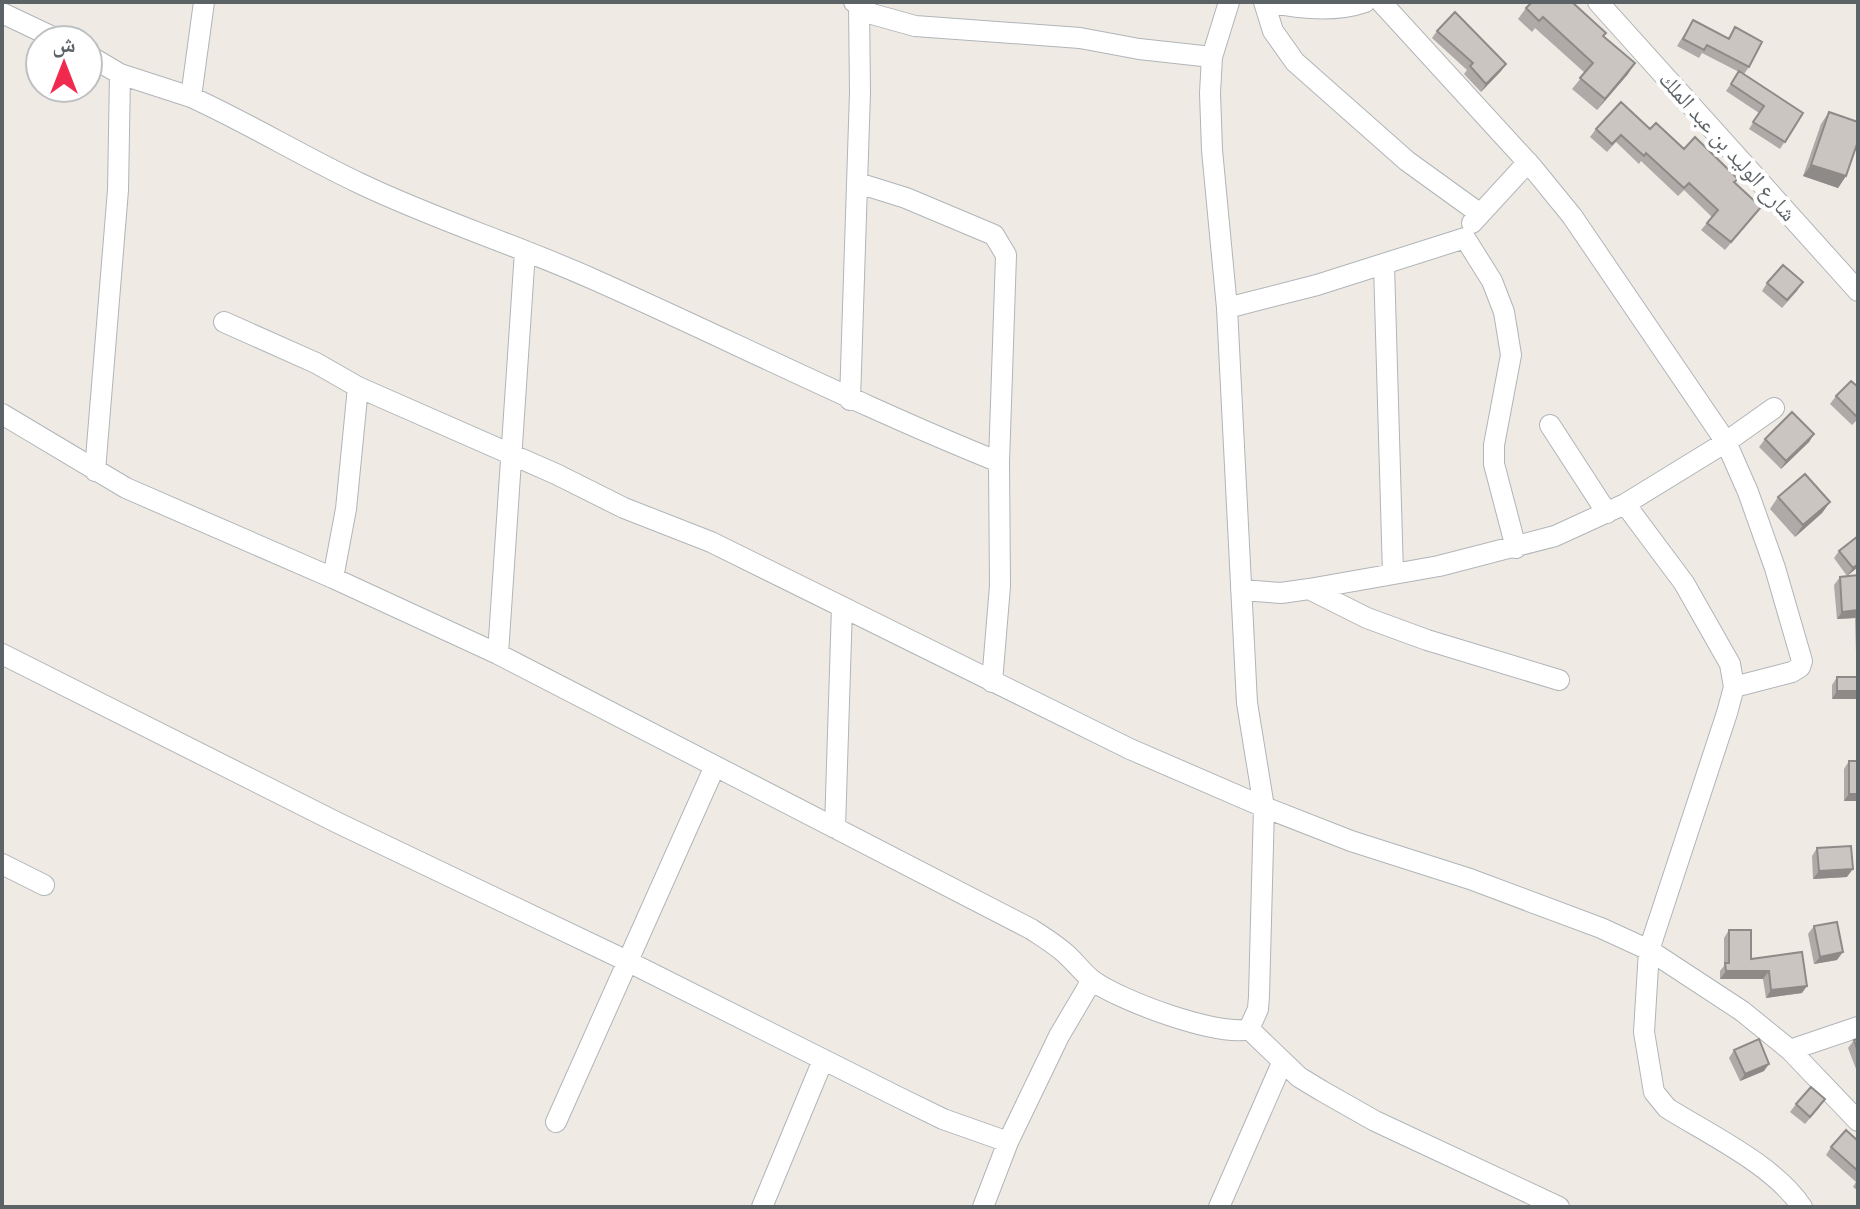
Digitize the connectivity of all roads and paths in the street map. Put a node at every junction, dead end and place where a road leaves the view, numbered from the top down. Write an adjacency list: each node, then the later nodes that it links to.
1 (204, 2): 13 (street)
2 (1229, 2): 10 (street)
3 (1266, 2): 4 (street); 16 (street)
4 (1365, 2)
5 (1381, 2): 14 (street)
6 (1598, 2): 20 (street, شارع الوليد بن عبد الملك)
7 (857, 4): 10 (street); 15 (street)
8 (2, 13): 9 (street)
9 (25, 24)
10 (1212, 57): 21 (street)
11 (104, 64): 12 (street)
12 (120, 74): 13 (street); 31 (street)
13 (191, 97): 18 (street)
14 (1528, 162): 16 (street); 28 (street)
15 (858, 183): 24 (street); 30 (street)
16 (1479, 213): 17 (street)
17 (1465, 238): 19 (street); 33 (street)
18 (525, 251): 24 (street); 29 (street)
19 (1384, 265): 21 (street); 34 (street)
20 (1858, 291)
21 (1227, 308): 37 (street)
22 (224, 322): 23 (street)
23 (358, 387): 29 (street); 35 (street)
24 (850, 400): 30 (street)
25 (1774, 408): 28 (street)
26 (2, 414): 31 (street)
27 (1550, 425): 32 (street)
28 (1726, 442): 32 (street); 43 (street)
29 (510, 456): 38 (street); 40 (street)
30 (999, 462): 42 (street)
31 (95, 471): 35 (street)
32 (1616, 508): 33 (street); 43 (street)
33 (1516, 548): 34 (street)
34 (1393, 574): 36 (street)
35 (333, 578): 40 (street)
36 (1309, 589): 37 (street); 41 (street)
37 (1241, 590): 45 (street)
38 (842, 607): 42 (street); 46 (street)
39 (2, 654): 50 (street)
40 (498, 654): 44 (street)
41 (1559, 680)
42 (992, 682): 45 (street)
43 (1734, 687): 49 (street)
44 (715, 766): 46 (street); 50 (street)
45 (1264, 807): 49 (street); 53 (street)
46 (835, 828): 51 (street)
47 (2, 864): 48 (street)
48 (44, 885)
49 (1649, 950): 54 (street); 64 (street)
50 (627, 961): 55 (street); 58 (street)
51 (1092, 980): 53 (street); 59 (street)
52 (1858, 1027): 54 (street)
53 (1249, 1029): 56 (street)
54 (1790, 1050): 57 (street)
55 (823, 1060): 59 (street); 60 (street)
56 (1282, 1063): 62 (street); 63 (street)
57 (1858, 1121)
58 (556, 1122)
59 (1008, 1142): 61 (street)
60 (762, 1207)
61 (983, 1207)
62 (1219, 1207)
63 (1559, 1207)
64 (1802, 1207)

